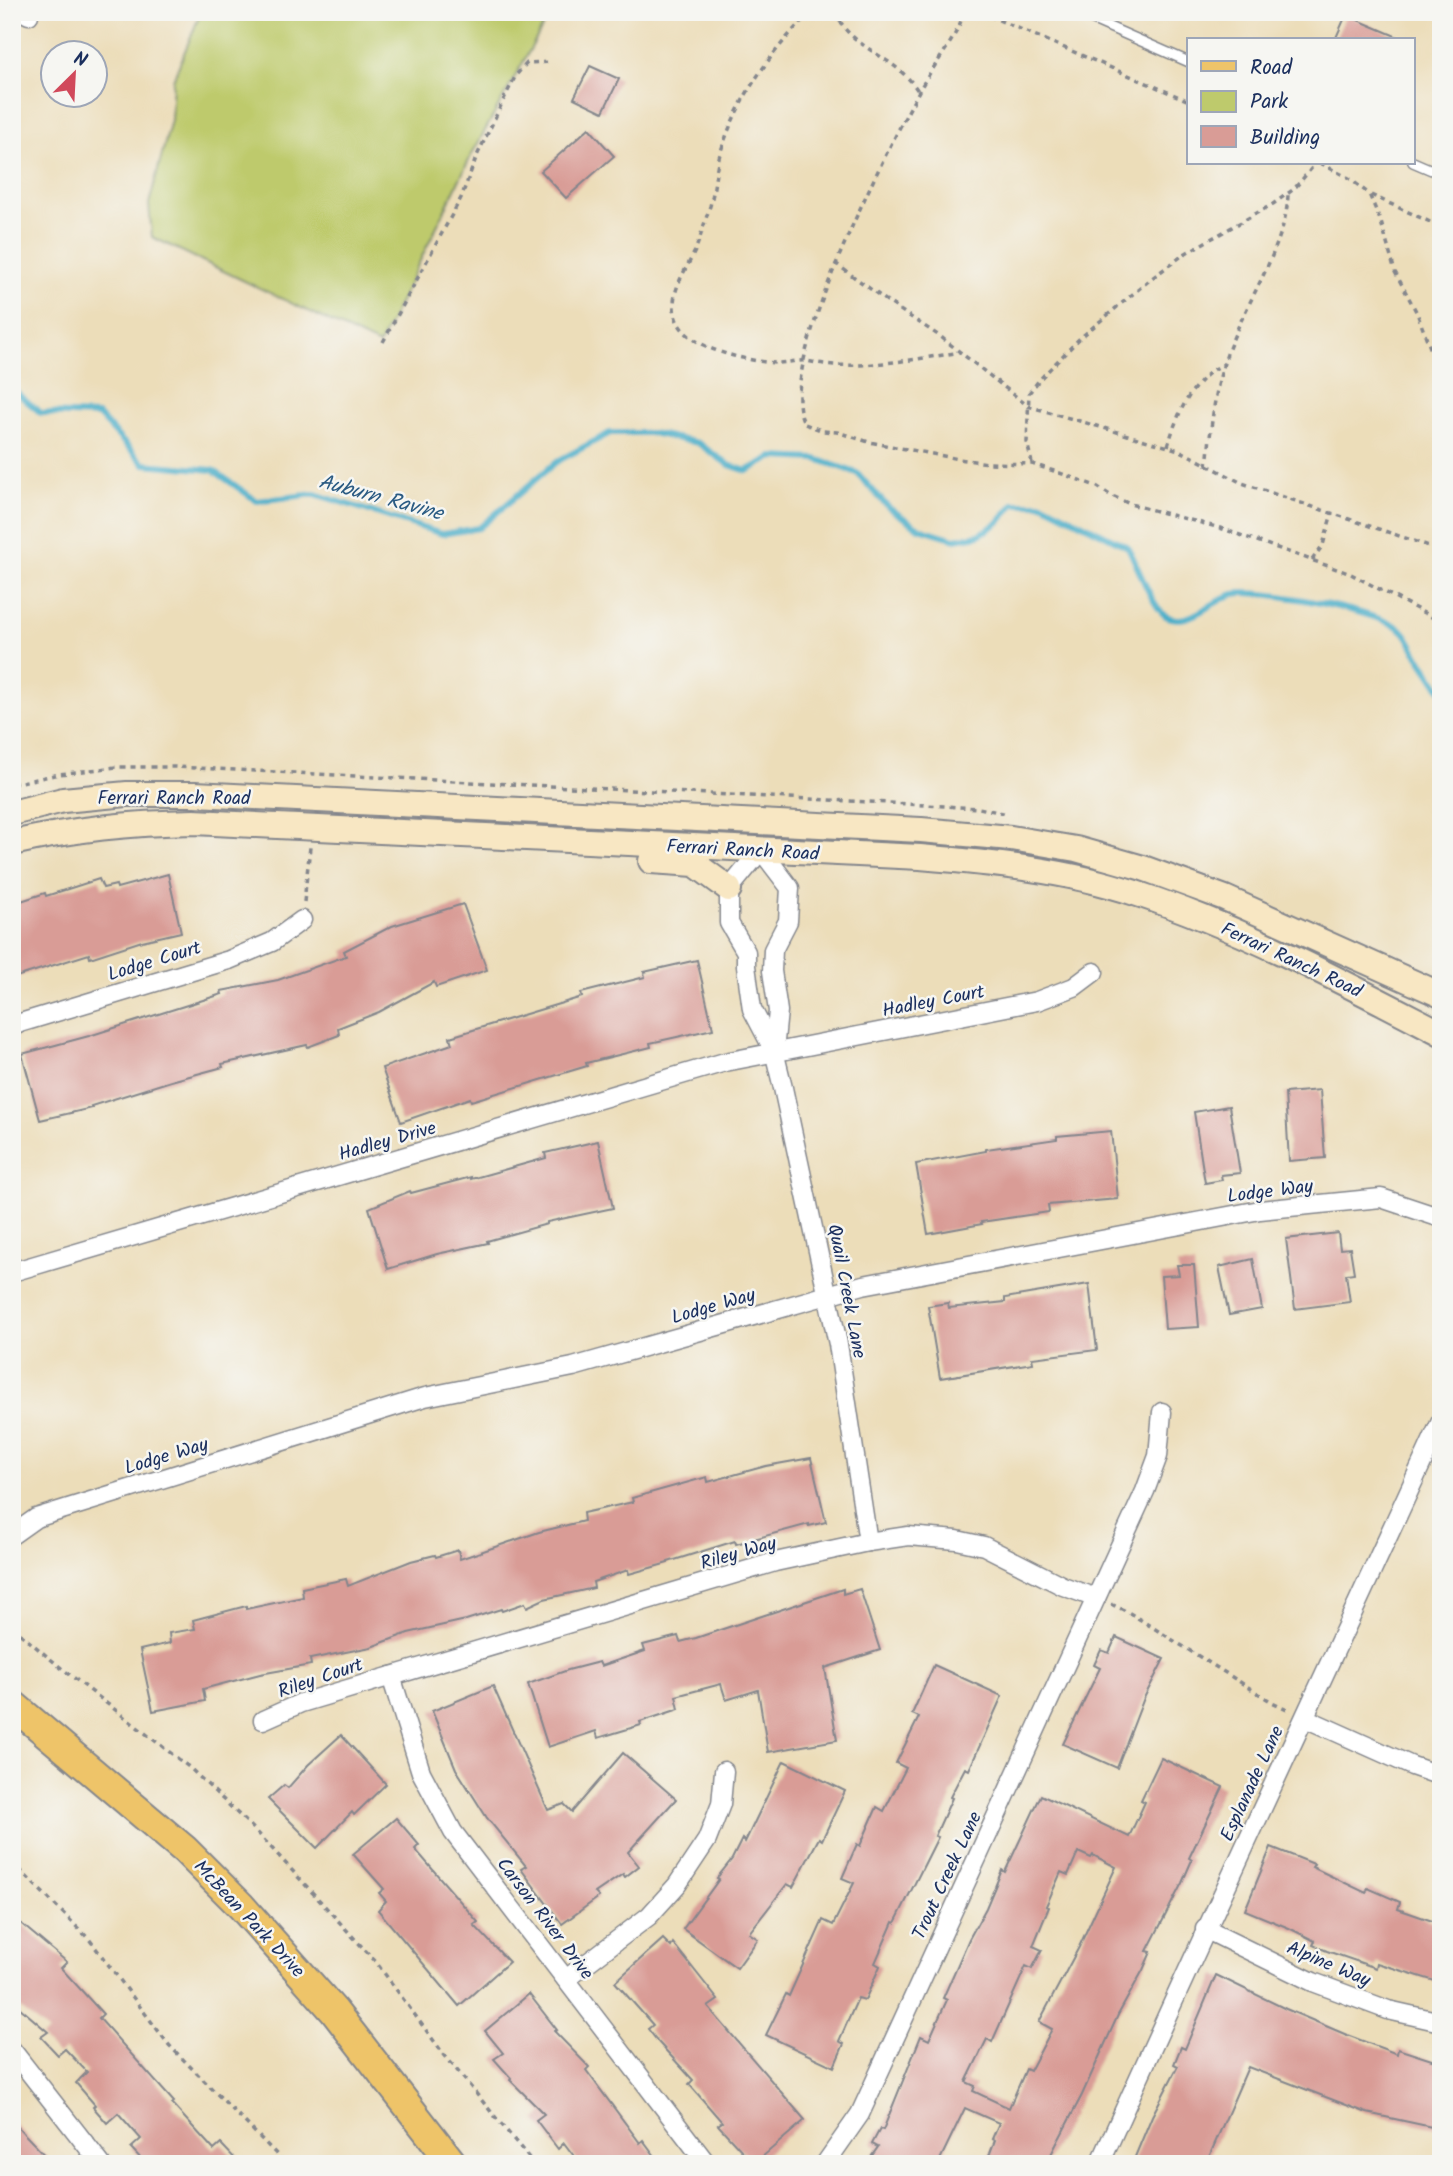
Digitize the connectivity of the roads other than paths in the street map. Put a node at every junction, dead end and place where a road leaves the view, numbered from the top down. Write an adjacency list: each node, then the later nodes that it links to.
1 (1075, 12): 2 (lane)
2 (1187, 61)
3 (1414, 162): 4 (lane)
4 (1441, 174)
5 (12, 813): 6 (main road, Ferrari Ranch Road)
6 (761, 822): 9 (main road); 15 (main road, Ferrari Ranch Road)
7 (453, 835): 8 (main road, Ferrari Ranch Road); 9 (main road, Ferrari Ranch Road); 10 (main road)
8 (12, 843)
9 (761, 850): 10 (street); 12 (street); 17 (main road, Ferrari Ranch Road)
10 (729, 889): 13 (street)
11 (302, 920): 16 (street, Lodge Court)
12 (773, 950): 13 (street); 18 (street)
13 (746, 952): 18 (street)
14 (1094, 972): 18 (street, Hadley Court)
15 (1441, 995)
16 (12, 1027)
17 (1441, 1033)
18 (774, 1051): 20 (street, Hadley Drive); 21 (street, Quail Creek Lane)
19 (1441, 1218): 21 (street, Lodge Way)
20 (12, 1272)
21 (828, 1294): 25 (street, Lodge Way); 26 (street, Quail Creek Lane)
22 (1162, 1412): 27 (street, Trout Creek Lane)
23 (1441, 1421): 24 (street, Esplanade Lane)
24 (1436, 1446): 30 (street, Esplanade Lane)
25 (12, 1535)
26 (868, 1542): 27 (street, Riley Way); 28 (street, Riley Way)
27 (1096, 1598): 41 (street, Trout Creek Lane)
28 (391, 1676): 31 (street, Riley Court); 35 (street, Carson River Drive)
29 (12, 1704): 39 (main road, McBean Park Drive)
30 (1305, 1717): 33 (street); 34 (street, Esplanade Lane)
31 (263, 1720)
32 (724, 1771): 35 (street)
33 (1441, 1776)
34 (1205, 1928): 36 (street, Alpine Way); 42 (street, Esplanade Lane)
35 (566, 1979): 40 (street, Carson River Drive)
36 (1441, 2022)
37 (12, 2050): 38 (street)
38 (101, 2164)
39 (453, 2164)
40 (707, 2164)
41 (825, 2164)
42 (1100, 2164)

